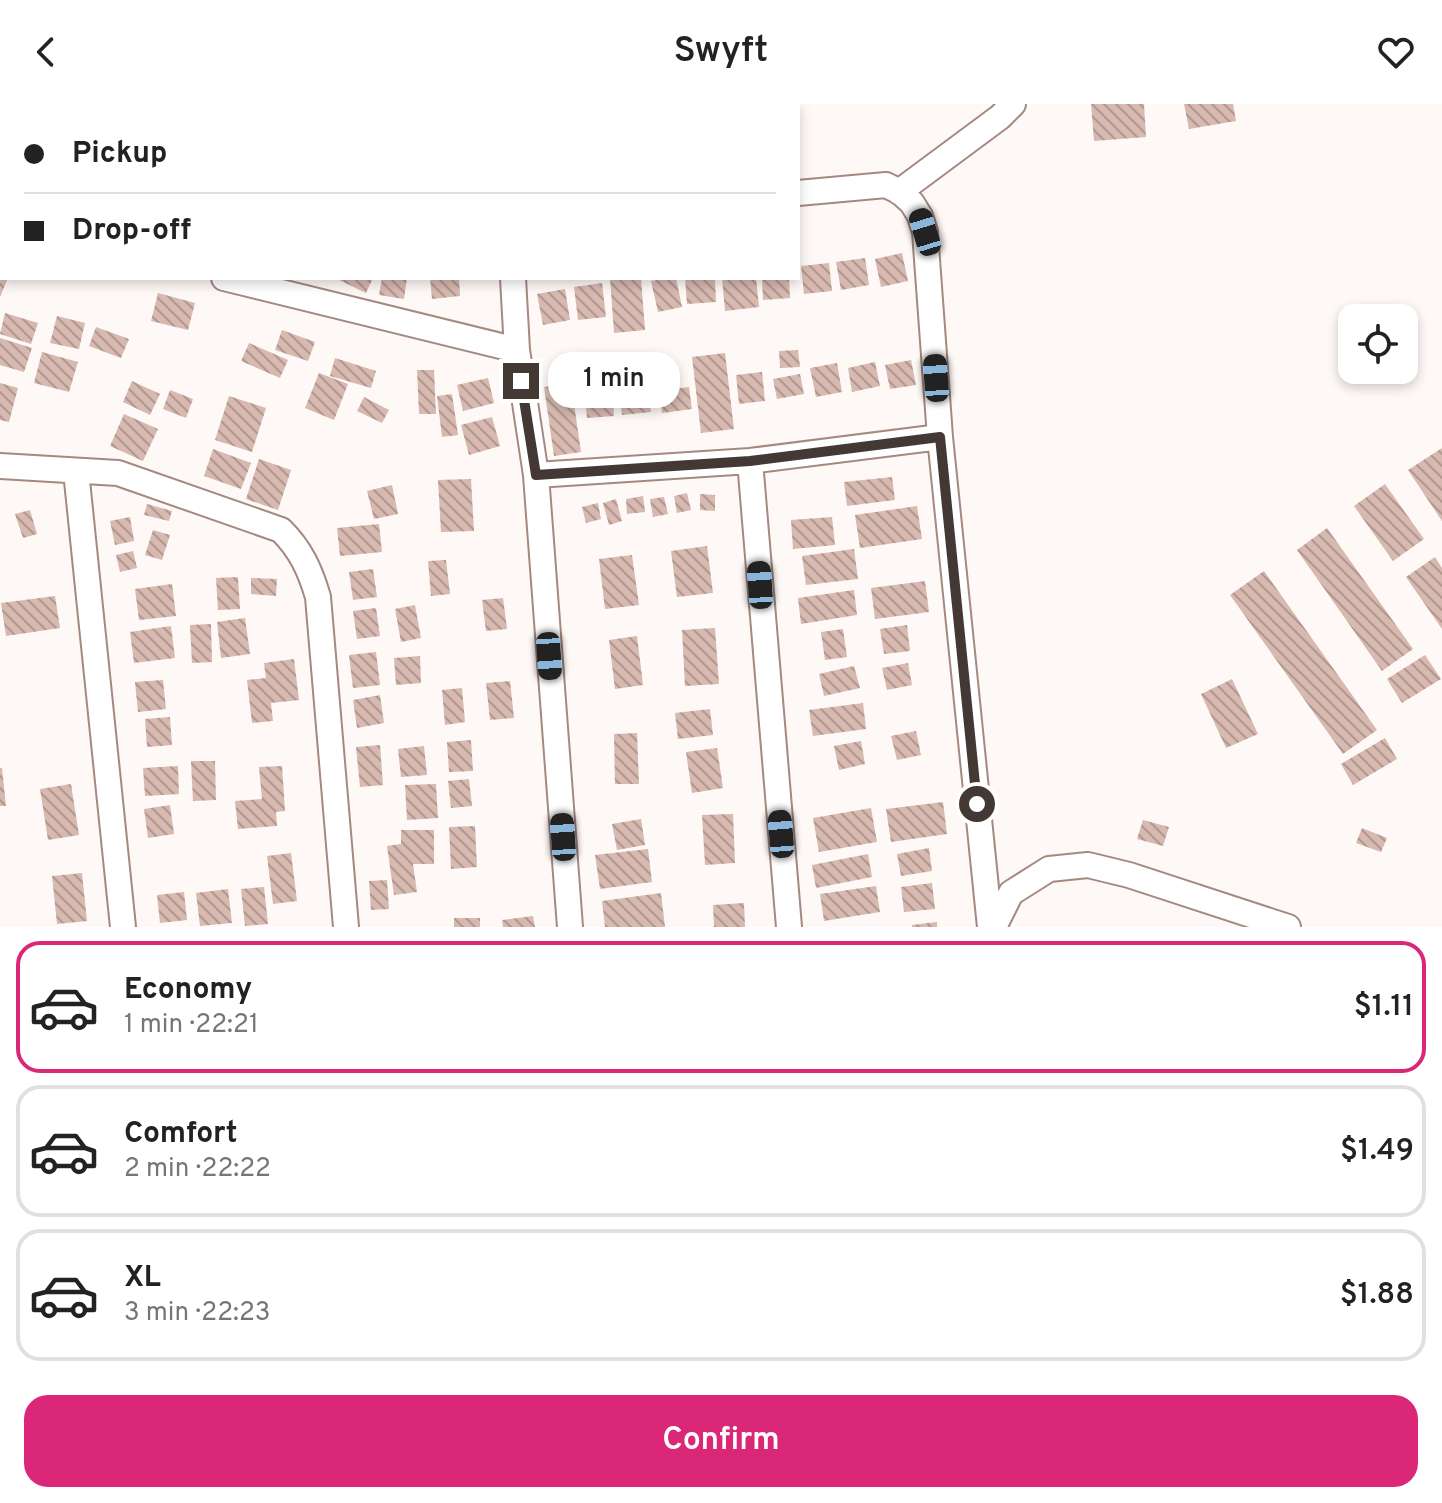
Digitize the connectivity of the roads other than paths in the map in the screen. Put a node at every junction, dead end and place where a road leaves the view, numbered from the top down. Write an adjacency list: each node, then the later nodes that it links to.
1 (1013, 104): 2 (street)
2 (899, 192): 3 (street); 7 (street)
3 (800, 193)
4 (232, 280): 6 (street)
5 (513, 280): 6 (street)
6 (517, 350): 11 (street)
7 (940, 437): 8 (street); 16 (street)
8 (750, 461): 11 (street); 15 (street)
9 (0, 466): 10 (street)
10 (76, 471): 12 (street); 13 (street)
11 (536, 475): 14 (street)
12 (123, 927)
13 (346, 927)
14 (570, 927)
15 (789, 927)
16 (992, 927): 17 (street)
17 (1288, 927)

